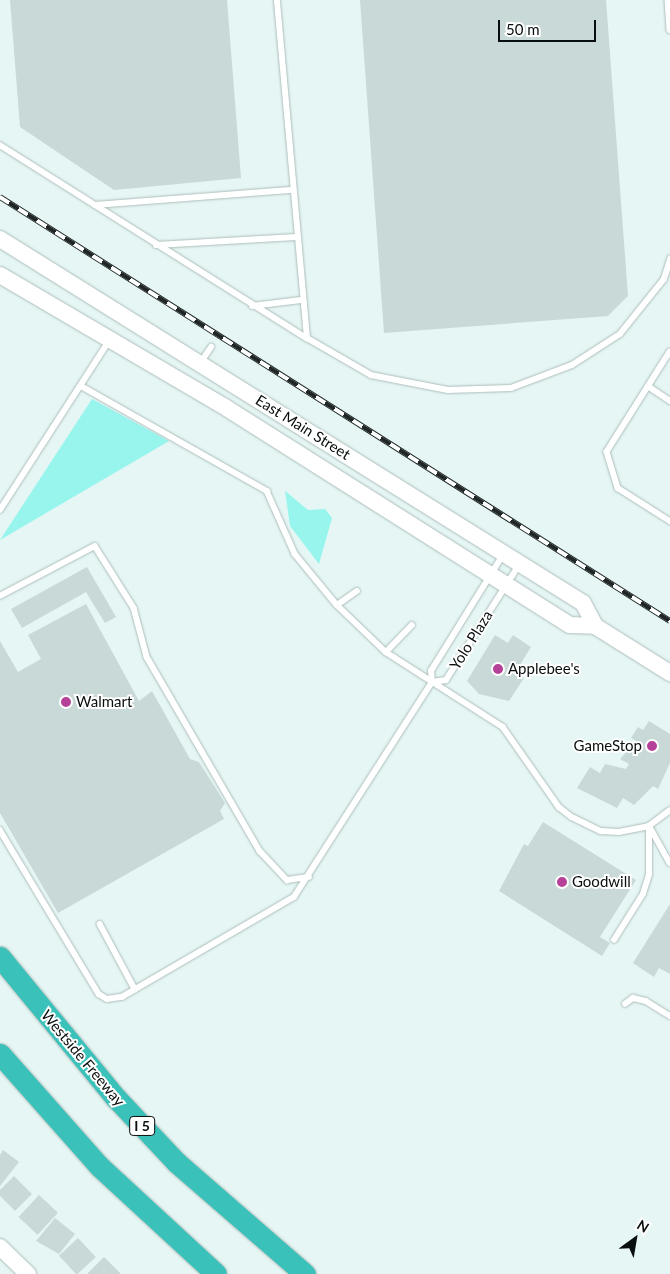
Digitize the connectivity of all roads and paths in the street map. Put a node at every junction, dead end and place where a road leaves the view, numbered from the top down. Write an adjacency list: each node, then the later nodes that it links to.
1 (277, 0): 5 (lane)
2 (668, 0): 3 (lane)
3 (670, 30)
4 (0, 145): 6 (lane)
5 (292, 190): 6 (lane); 7 (lane)
6 (94, 205): 9 (lane)
7 (296, 237): 9 (lane); 12 (lane)
8 (0, 239): 18 (main road, East Main Street)
9 (156, 245): 13 (lane)
10 (670, 259): 14 (lane)
11 (0, 275): 15 (main road, East Main Street)
12 (301, 300): 13 (lane); 14 (lane)
13 (252, 306): 14 (lane)
14 (307, 338)
15 (110, 340): 19 (lane); 26 (main road, East Main Street)
16 (211, 347): 18 (lane)
17 (670, 352): 20 (lane)
18 (202, 362): 24 (main road, East Main Street)
19 (81, 386): 22 (lane); 30 (lane)
20 (648, 386): 21 (lane); 23 (lane)
21 (670, 400)
22 (0, 510)
23 (670, 521)
24 (504, 553): 25 (main road, East Main Street); 26 (lane, Yolo Plaza)
25 (520, 563): 27 (lane, Yolo Plaza); 32 (main road, East Main Street)
26 (491, 575): 27 (main road, East Main Street); 35 (lane, Yolo Plaza)
27 (506, 585): 32 (main road, East Main Street); 35 (lane, Yolo Plaza)
28 (357, 591): 30 (lane)
29 (0, 596): 40 (lane)
30 (336, 605): 33 (lane)
31 (412, 625): 33 (lane)
32 (595, 626): 34 (main road, East Main Street)
33 (386, 652): 35 (lane)
34 (670, 673)
35 (432, 682): 37 (lane); 40 (lane)
36 (670, 810): 37 (lane)
37 (649, 826): 39 (lane); 42 (lane)
38 (0, 830): 44 (lane)
39 (670, 863)
40 (309, 877): 44 (lane)
41 (100, 924): 44 (lane)
42 (614, 940)
43 (0, 957): 51 (highway, Westside Freeway / I 5)
44 (136, 989)
45 (625, 1004): 46 (lane)
46 (670, 1016)
47 (2, 1056): 50 (highway)
48 (0, 1247): 49 (main road)
49 (28, 1274)
50 (216, 1274)
51 (305, 1274)

